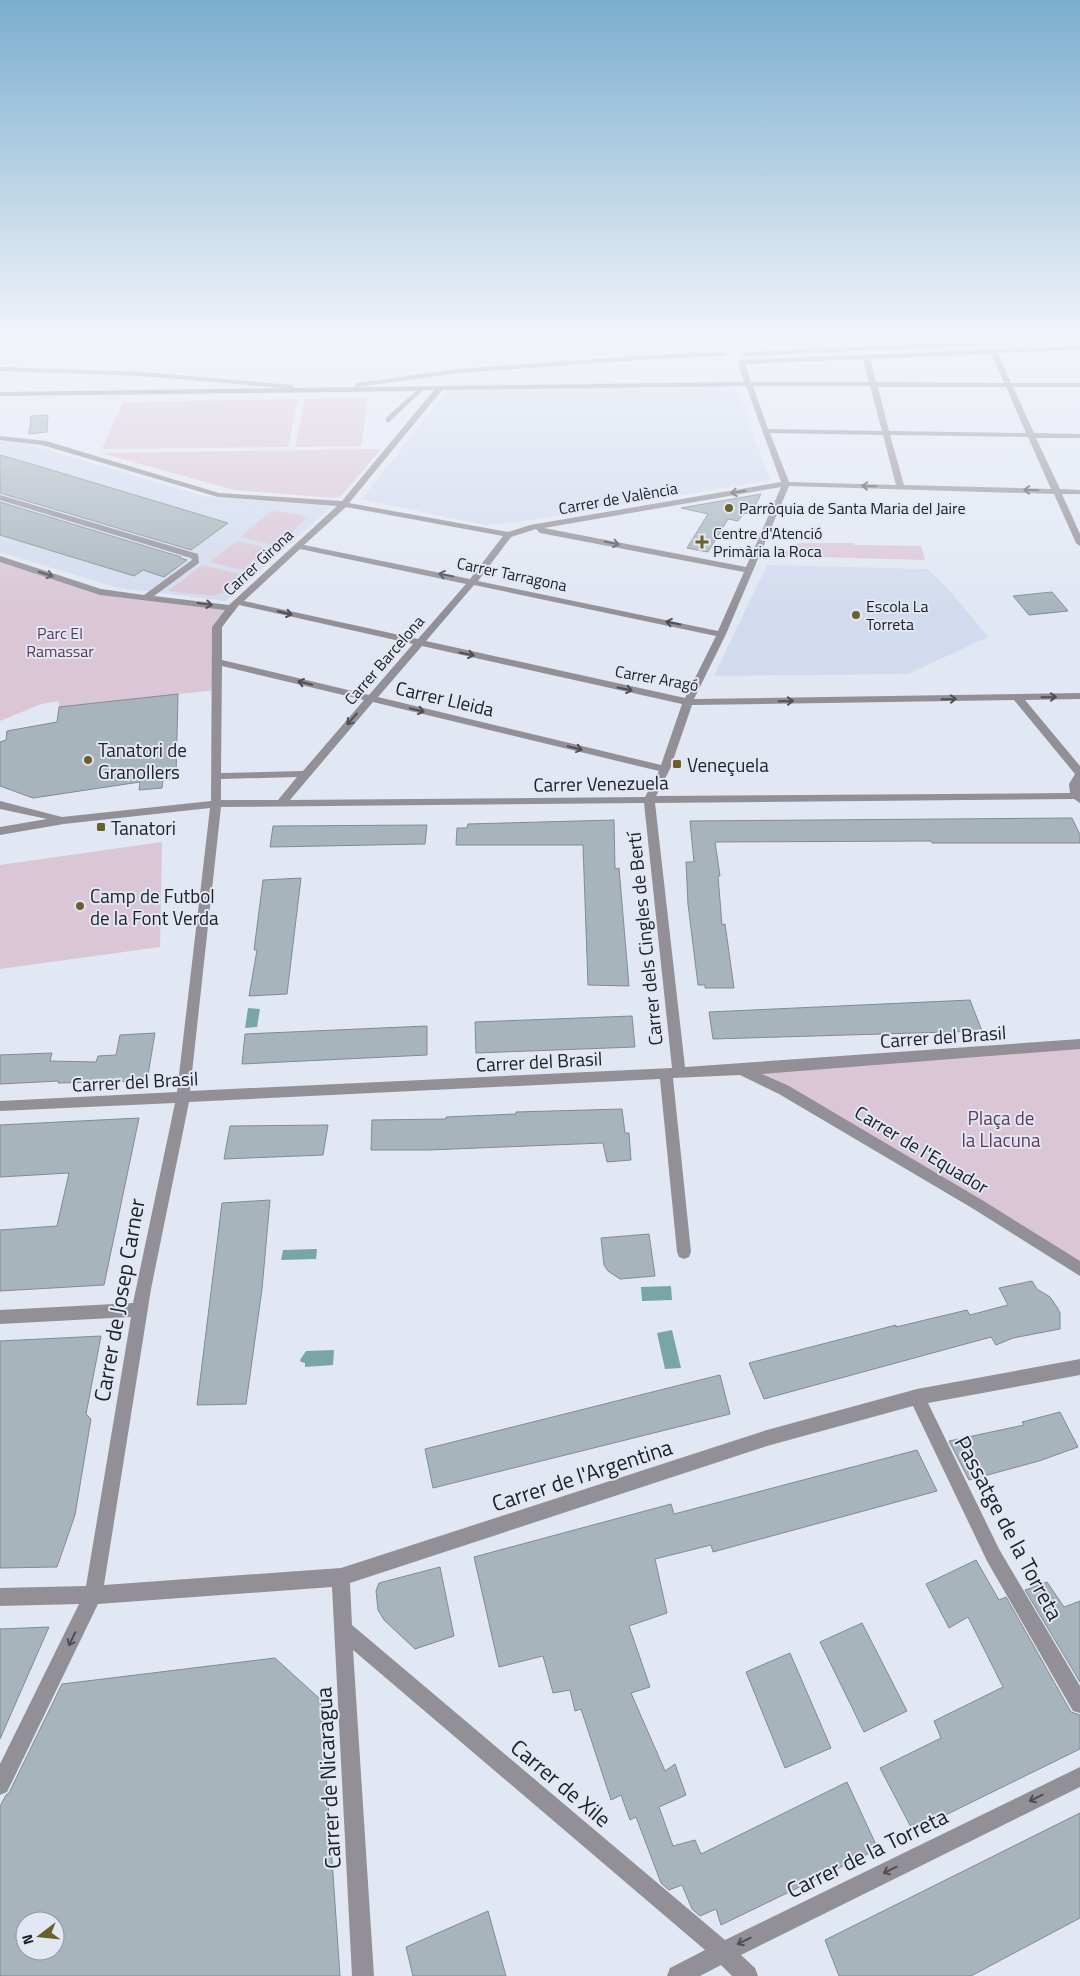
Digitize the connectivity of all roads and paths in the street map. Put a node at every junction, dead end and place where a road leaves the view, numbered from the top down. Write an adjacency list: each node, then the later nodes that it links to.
1 (407, 428): 14 (street, Carrer Girona)
2 (885, 428): 5 (street)
3 (1028, 428): 6 (street)
4 (764, 431): 5 (street); 9 (street)
5 (886, 434): 6 (street); 10 (street)
6 (1031, 436): 7 (street); 11 (street)
7 (1080, 436)
8 (0, 438): 14 (street, Carrer de València)
9 (786, 484): 10 (street, Carrer de València, one-way to 9); 15 (street, Carrer de València, one-way to 15); 22 (street)
10 (900, 486): 11 (street, Carrer de València, one-way to 10)
11 (1055, 491): 12 (street, Carrer de València); 19 (street)
12 (1080, 492)
13 (0, 497): 24 (street)
14 (344, 504): 17 (street, Carrer de València); 20 (street, Carrer Girona)
15 (570, 521): 16 (street, Carrer de València); 18 (street)
16 (530, 528): 17 (street, Carrer de València); 18 (street)
17 (508, 535): 23 (street, Carrer Barcelona)
18 (586, 538): 22 (street, one-way to 22)
19 (1080, 543)
20 (296, 546): 23 (street, Carrer Tarragona, one-way to 20); 25 (street, Carrer Girona)
21 (0, 560): 24 (street, Carrer Aragó, one-way to 24)
22 (748, 570): 26 (street)
23 (473, 581): 26 (street, Carrer Tarragona, one-way to 23); 27 (street, Carrer Barcelona)
24 (147, 598): 25 (street, Carrer Aragó, one-way to 25)
25 (234, 605): 27 (street, Carrer Aragó, one-way to 27); 28 (street, Carrer Girona)
26 (721, 634): 32 (street)
27 (419, 643): 31 (street, Carrer Barcelona); 32 (street, Carrer Aragó, one-way to 32)
28 (216, 662): 31 (street, Carrer Lleida, one-way to 28); 36 (street, Carrer Girona)
29 (1080, 696): 30 (street, Carrer Aragó, one-way to 29)
30 (1018, 698): 32 (street, Carrer Aragó, one-way to 30); 35 (street)
31 (370, 699): 33 (street, Carrer Lleida, one-way to 33); 34 (street, Carrer Barcelona, one-way to 34)
32 (688, 702): 33 (street)
33 (665, 769): 38 (street)
34 (304, 774): 36 (street); 40 (street, Carrer Barcelona)
35 (1080, 774): 37 (street)
36 (217, 776): 39 (street, Carrer Girona)
37 (1078, 798): 38 (street, Carrer Venezuela)
38 (649, 800): 40 (street, Carrer Venezuela); 46 (street, Carrer dels Cingles de Bertí)
39 (216, 804): 40 (street, Carrer Venezuela); 42 (street, Carrer Venezuela); 47 (street, Carrer de Josep Carner)
40 (280, 804)
41 (0, 805): 42 (street)
42 (64, 820): 43 (street, Carrer Venezuela)
43 (0, 831)
44 (1080, 1044): 45 (street, Carrer del Brasil)
45 (740, 1070): 46 (street, Carrer del Brasil); 50 (street, Carrer de l'Equador)
46 (672, 1073): 47 (street, Carrer del Brasil); 49 (street, Carrer dels Cingles de Bertí)
47 (183, 1097): 48 (street, Carrer del Brasil); 51 (street, Carrer de Josep Carner)
48 (0, 1106)
49 (684, 1252)
50 (1080, 1269)
51 (139, 1310): 52 (street); 56 (street, Carrer de Josep Carner)
52 (0, 1318)
53 (1080, 1367): 54 (street, Carrer de l'Argentina)
54 (917, 1397): 55 (street, Carrer de l'Argentina); 59 (street, Passatge de la Torreta)
55 (341, 1578): 56 (street, Carrer de l'Argentina); 58 (street, Carrer de Nicaragua)
56 (93, 1595): 57 (street, Carrer de l'Argentina); 61 (street, Carrer de Josep Carner, one-way to 61)
57 (0, 1597)
58 (343, 1629): 62 (street, Carrer de Xile); 63 (street, Carrer de Nicaragua)
59 (1080, 1704)
60 (1080, 1777): 62 (street, Carrer de la Torreta, one-way to 62)
61 (0, 1785)
62 (723, 1952): 64 (street, Carrer de la Torreta); 65 (street, Carrer de Xile)
63 (363, 1976)
64 (678, 1976)
65 (748, 1976)

